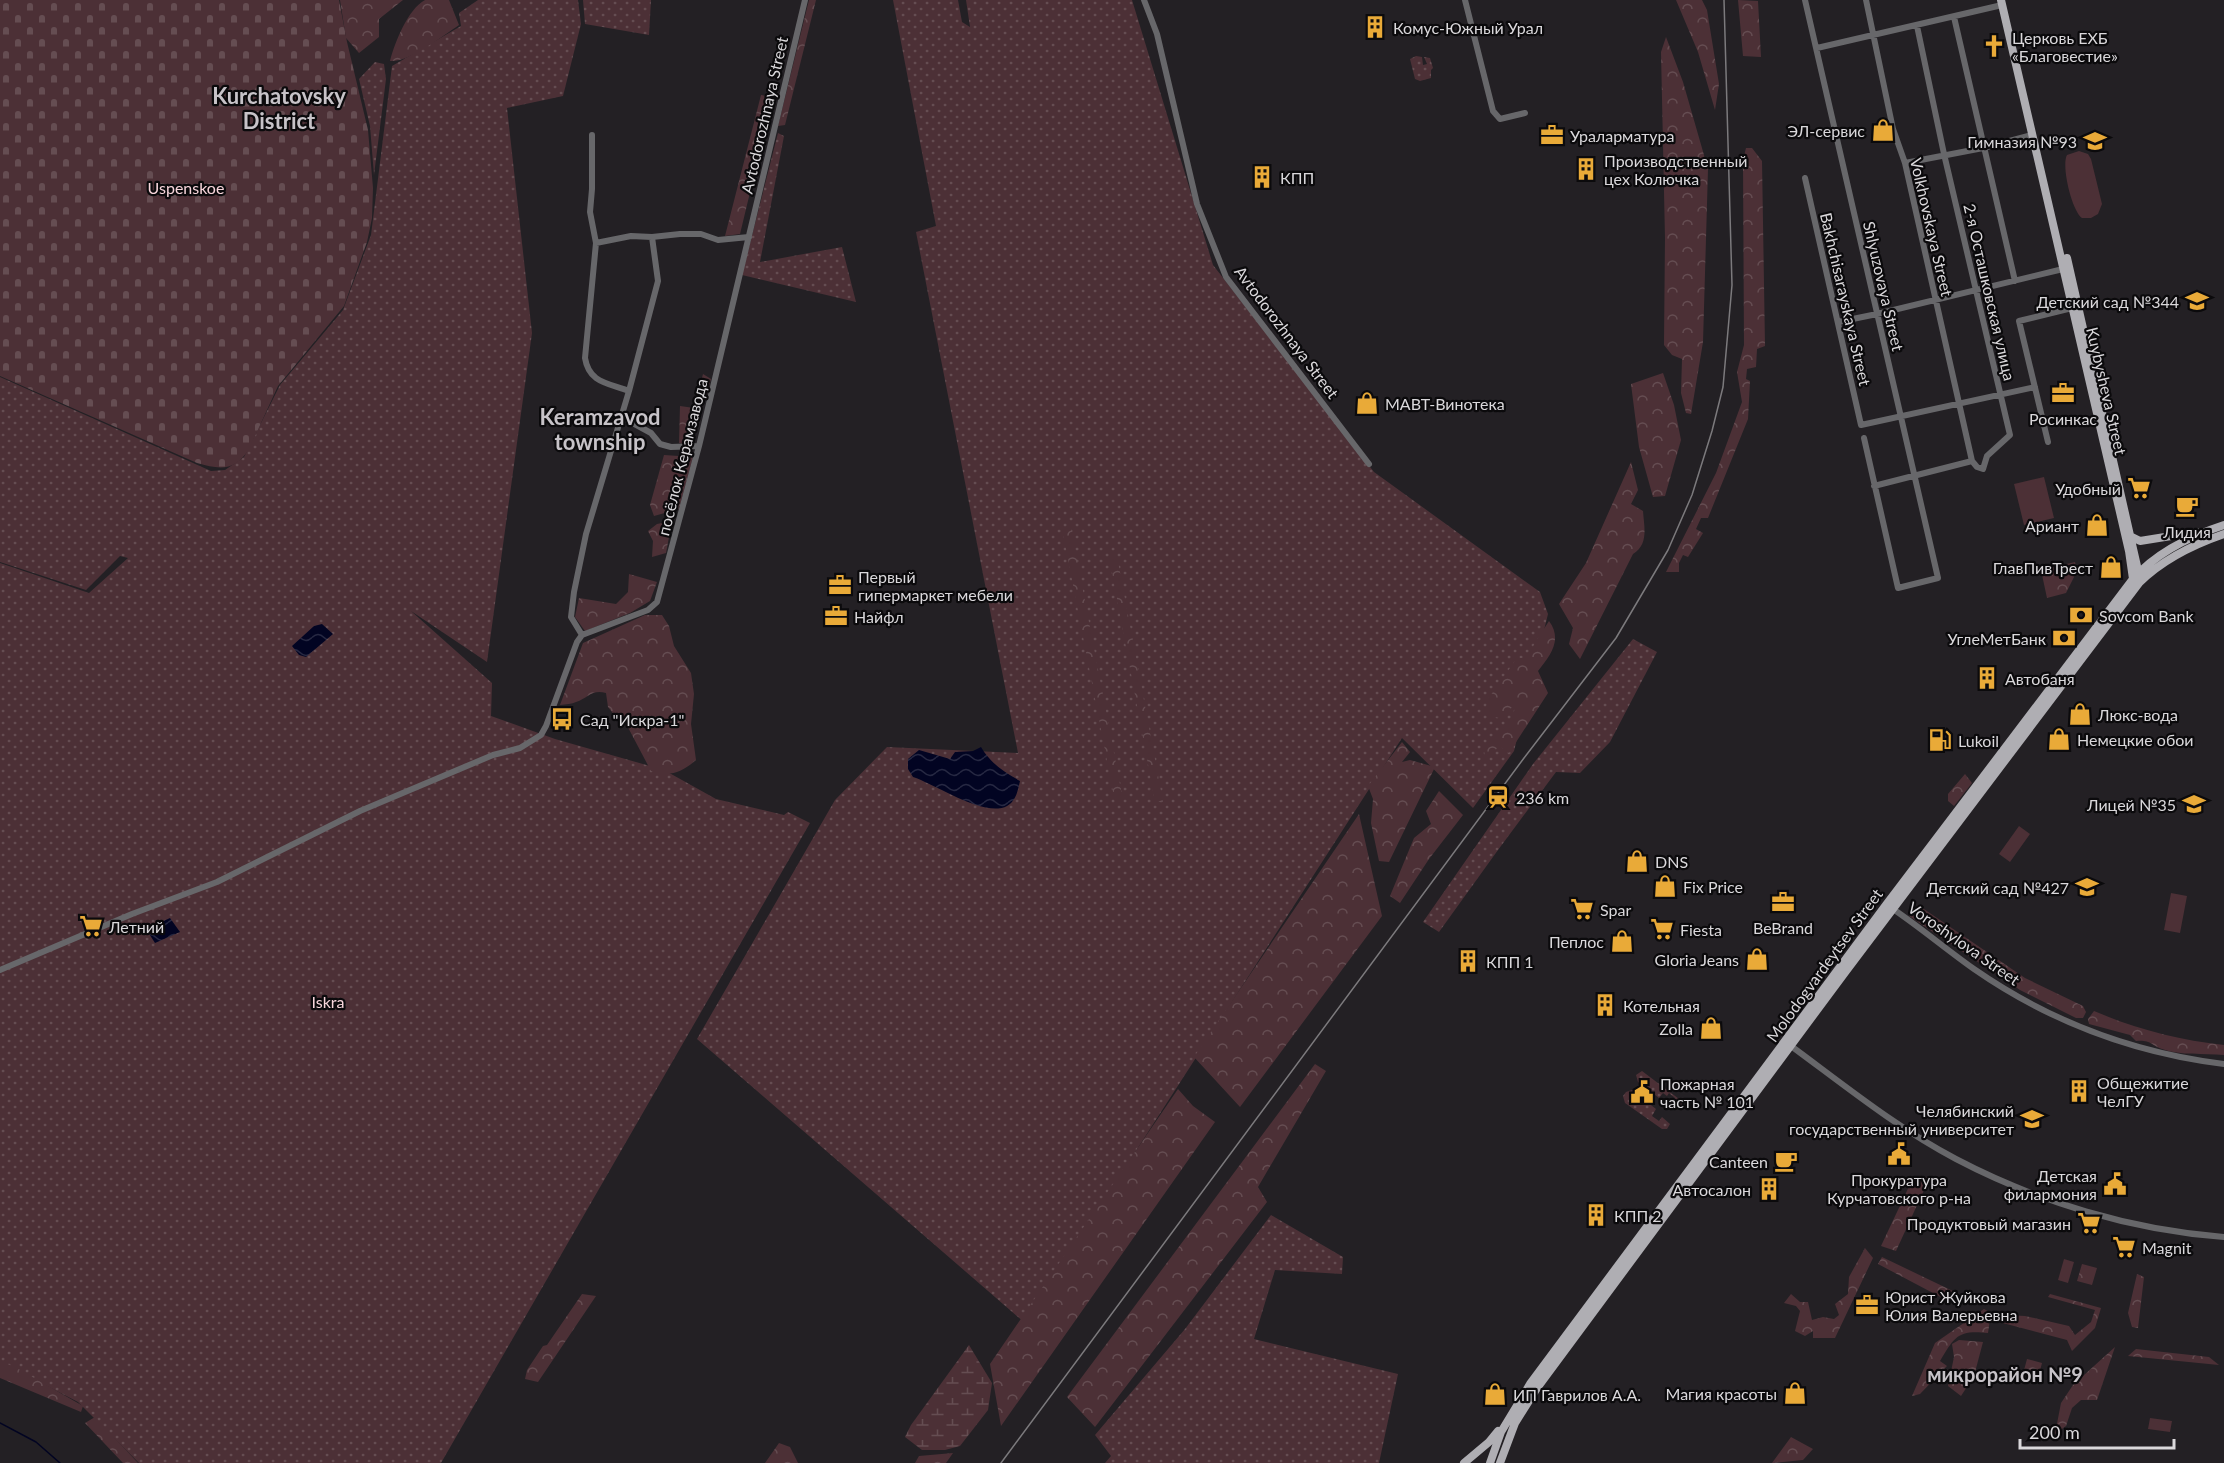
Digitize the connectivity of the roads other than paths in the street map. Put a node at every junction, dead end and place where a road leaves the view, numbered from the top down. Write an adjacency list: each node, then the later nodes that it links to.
1 (805, 0): 19 (street, Avtodorozhnaya Street)
2 (1144, 0): 40 (street, Avtodorozhnaya Street)
3 (1465, 0): 11 (street)
4 (1805, 0): 10 (street, Shlyuzovaya Street)
5 (1866, 0): 9 (street, Volkhovskaya Street)
6 (2004, 3): 7 (street); 12 (main road, Kuybysheva Street)
7 (1954, 17): 8 (street); 14 (street)
8 (1917, 26): 9 (street); 15 (street, 2-я Осташковская улица)
9 (1874, 36): 10 (street); 16 (street, Volkhovskaya Street)
10 (1817, 48): 26 (street, Shlyuzovaya Street)
11 (1525, 114)
12 (2035, 134): 14 (street); 21 (main road, Kuybysheva Street)
13 (592, 135): 20 (street)
14 (1983, 148): 15 (street); 22 (street)
15 (1944, 154): 16 (street); 23 (street, 2-я Осташковская улица)
16 (1905, 163): 24 (street, Volkhovskaya Street)
17 (1805, 178): 27 (street, Bakhchisarayskaya Street)
18 (652, 237): 19 (street); 20 (street); 29 (street)
19 (749, 237): 37 (street, посёлок Керамзавода)
20 (596, 243): 29 (street)
21 (2066, 269): 22 (street); 25 (main road, Kuybysheva Street); 31 (main road, Kuybysheva Street)
22 (2015, 281): 23 (street)
23 (1976, 291): 24 (street); 30 (street, 2-я Осташковская улица)
24 (1935, 300): 26 (street); 32 (street, Volkhovskaya Street)
25 (2072, 308): 28 (street); 31 (main road, Kuybysheva Street)
26 (1877, 315): 27 (street); 34 (street, Shlyuzovaya Street)
27 (1838, 322): 34 (street, Bakhchisarayskaya Street)
28 (2035, 387): 30 (street); 36 (street)
29 (629, 391): 33 (street)
30 (2001, 396): 32 (street); 39 (street, 2-я Осташковская улица)
31 (2097, 402): 38 (main road, Kuybysheva Street)
32 (1959, 403): 34 (street); 39 (street, Volkhovskaya Street)
33 (620, 416): 37 (street); 48 (street)
34 (1900, 416): 41 (street, Shlyuzovaya Street)
35 (1864, 438): 42 (street)
36 (2048, 442)
37 (699, 446): 48 (street, посёлок Керамзавода)
38 (2110, 457): 46 (main road, Kuybysheva Street); 47 (main road, Kuybysheva Street)
39 (1972, 461): 41 (street)
40 (1370, 464)
41 (1914, 475): 42 (street); 42 (street, Shlyuzovaya Street)
42 (1874, 486)
43 (2224, 525): 44 (main road, Molodogvardeytsev Street)
44 (2205, 531): 46 (main road); 47 (main road, Molodogvardeytsev Street)
45 (2224, 534): 47 (main road, Molodogvardeytsev Street)
46 (2132, 537): 47 (main road, Kuybysheva Street)
47 (2137, 578): 49 (main road, Molodogvardeytsev Street)
48 (582, 635): 50 (street)
49 (1890, 907): 51 (main road, Molodogvardeytsev Street); 52 (street, Voroshylova Street)
50 (0, 970)
51 (1788, 1044): 53 (main road, Molodogvardeytsev Street); 54 (street)
52 (2224, 1064)
53 (1645, 1237): 55 (main road, Molodogvardeytsev Street); 58 (main road, Molodogvardeytsev Street)
54 (2224, 1237)
55 (1506, 1422): 56 (main road); 57 (main road, Molodogvardeytsev Street)
56 (1464, 1463)
57 (1490, 1463)
58 (1500, 1463)

